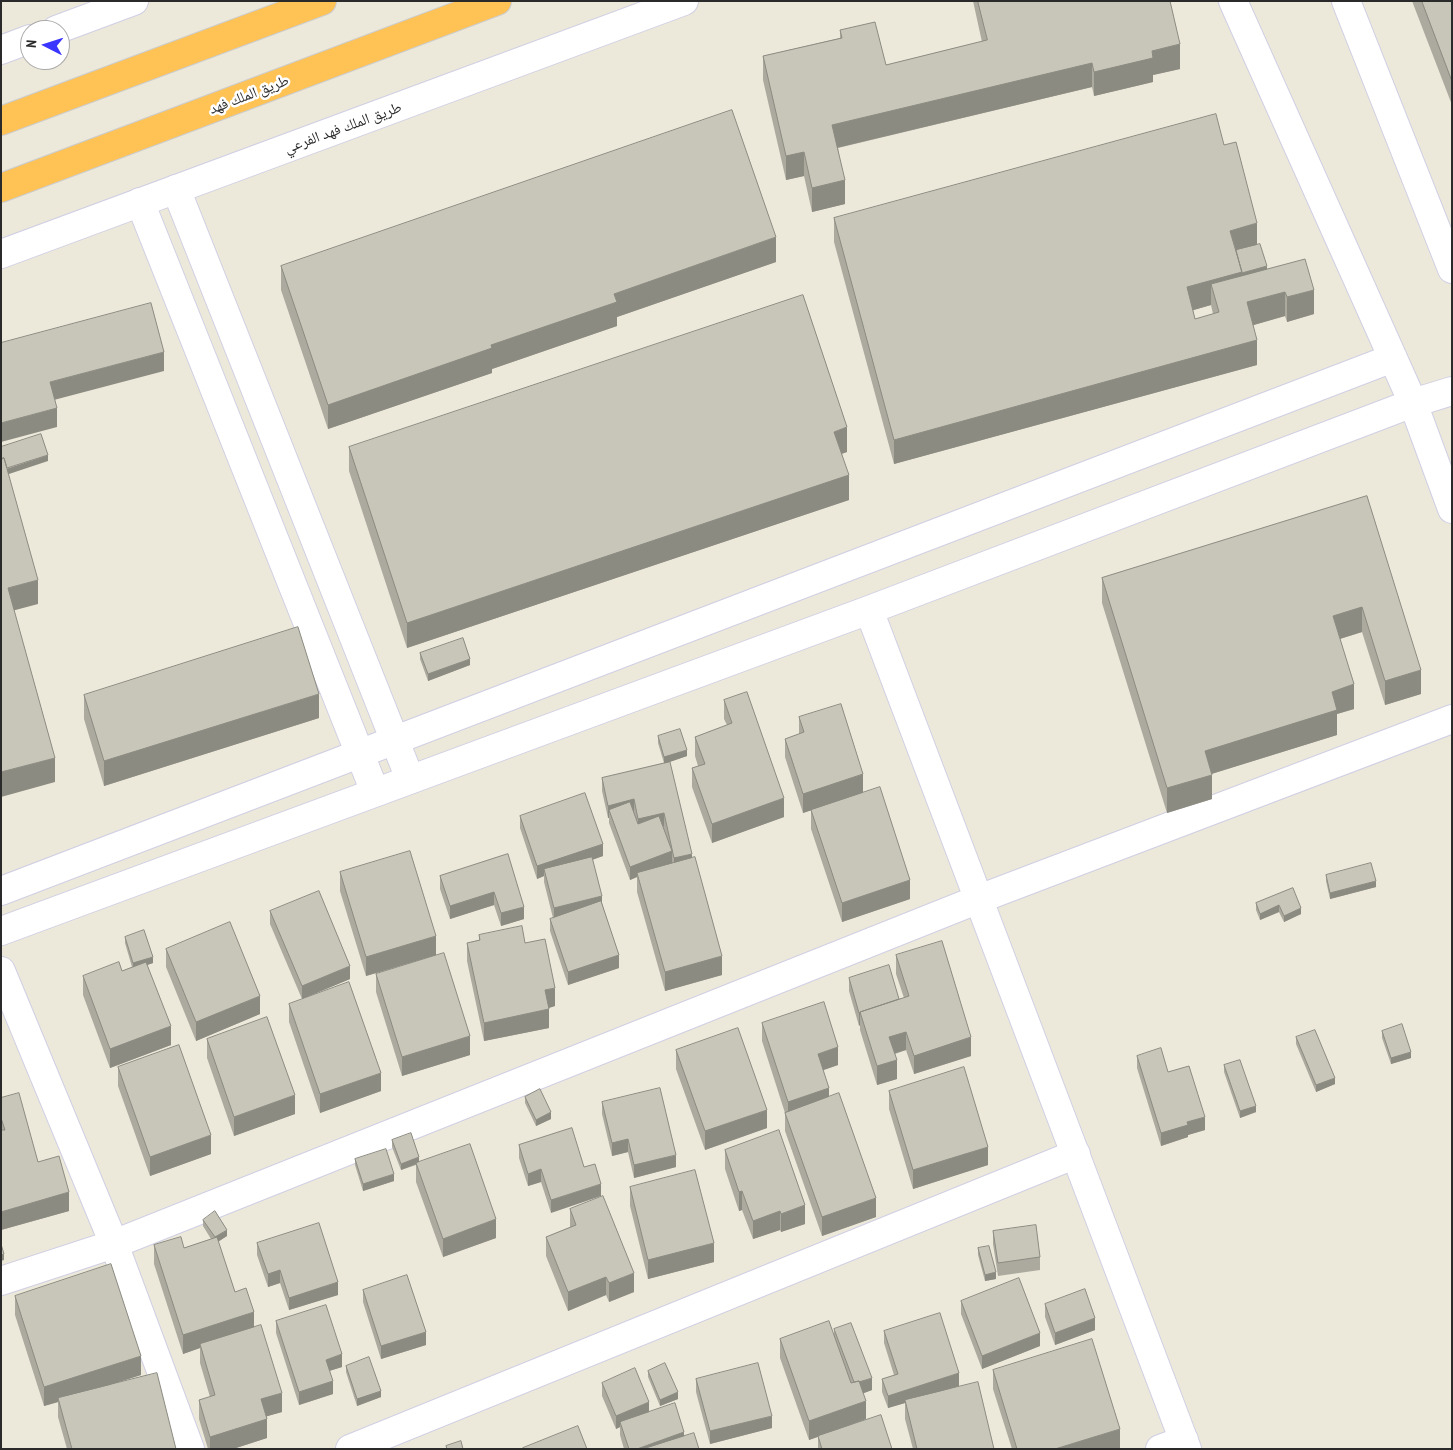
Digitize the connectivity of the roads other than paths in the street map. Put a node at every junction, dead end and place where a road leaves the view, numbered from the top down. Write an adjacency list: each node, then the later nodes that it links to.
1 (134, 1): 7 (street)
2 (322, 1): 11 (highway)
3 (497, 1): 12 (highway, طريق الملك فهد)
4 (684, 1): 13 (street, طريق الملك فهد الفرعي)
5 (1233, 1): 17 (street)
6 (1346, 1): 16 (street)
7 (100, 7): 8 (street)
8 (70, 23)
9 (20, 43): 10 (street)
10 (1, 50)
11 (1, 121)
12 (1, 188)
13 (176, 189): 14 (street, طريق الملك فهد الفرعي); 23 (street)
14 (140, 202): 15 (street, طريق الملك فهد الفرعي); 24 (street)
15 (1, 254)
16 (1452, 268)
17 (1393, 358): 19 (street); 23 (street)
18 (1452, 391): 19 (street)
19 (1413, 404): 20 (street); 21 (street)
20 (1452, 509)
21 (870, 610): 25 (street); 28 (street)
22 (1452, 719): 28 (street)
23 (394, 741): 24 (street); 25 (street)
24 (359, 754): 26 (street); 27 (street)
25 (410, 780): 26 (street)
26 (375, 792): 29 (street)
27 (1, 891)
28 (979, 899): 31 (street); 32 (street)
29 (1, 931)
30 (1, 970): 32 (street)
31 (1076, 1154): 34 (street); 36 (street)
32 (114, 1244): 33 (street); 35 (street)
33 (1, 1282)
34 (1177, 1446)
35 (190, 1449)
36 (350, 1449)

